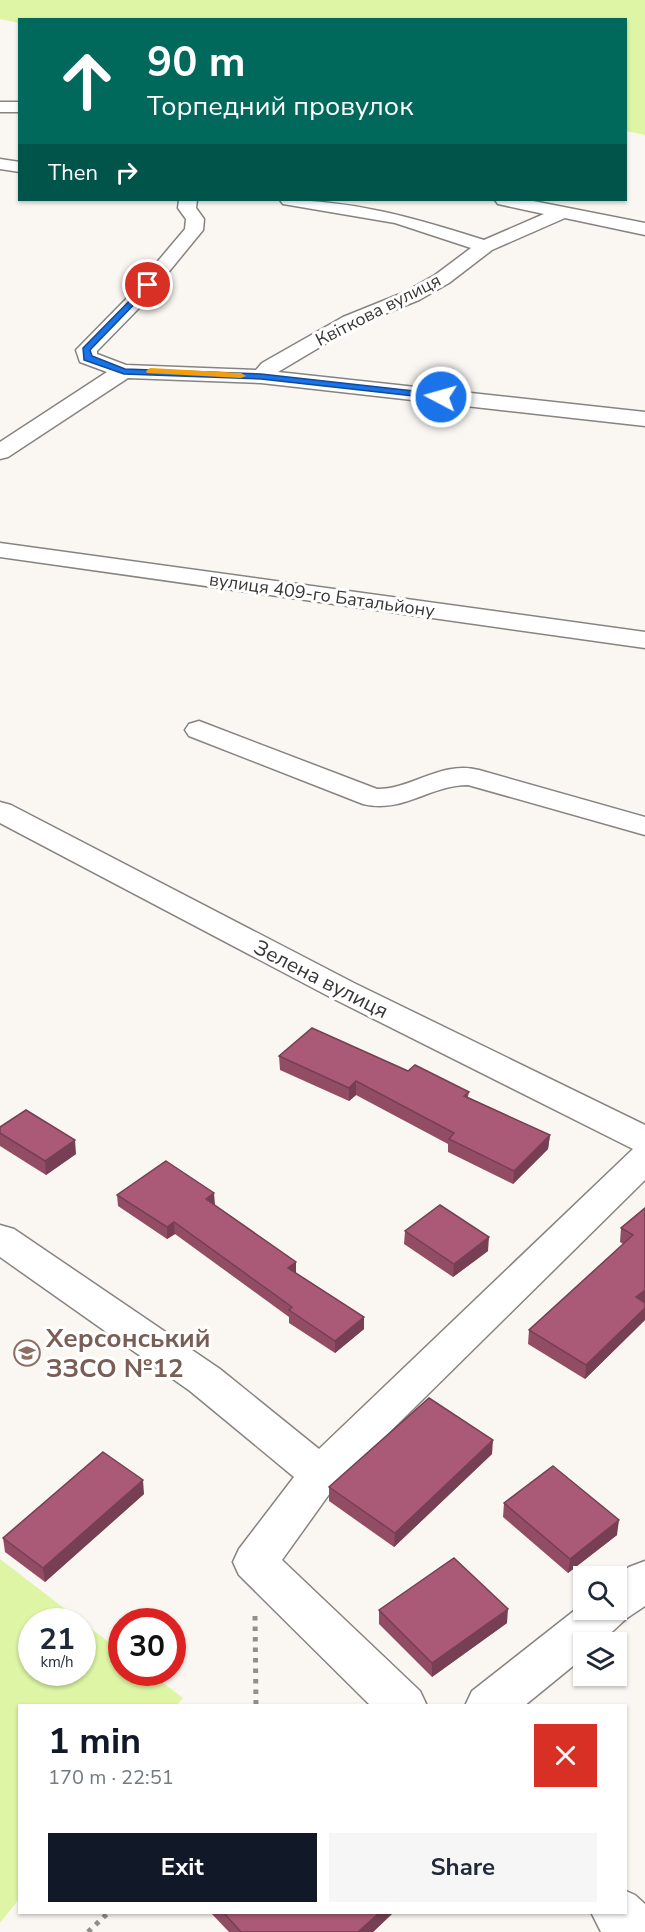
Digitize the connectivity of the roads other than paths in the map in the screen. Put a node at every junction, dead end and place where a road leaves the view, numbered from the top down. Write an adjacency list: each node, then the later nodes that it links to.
1 (0, 107): 2 (street)
2 (18, 107)
3 (0, 164): 4 (street)
4 (18, 167)
5 (188, 201): 11 (street)
6 (295, 201): 10 (street)
7 (508, 201): 8 (street)
8 (561, 213): 9 (street); 10 (street, Квіткова вулиця)
9 (645, 229)
10 (485, 246): 12 (street, Квіткова вулиця)
11 (124, 371): 12 (street); 14 (street)
12 (261, 377): 13 (street)
13 (645, 419)
14 (0, 452)
15 (0, 550): 16 (street, вулиця 409-го Батальйону)
16 (645, 640)
17 (199, 730): 19 (street)
18 (0, 811): 20 (street, Зелена вулиця)
19 (645, 826)
20 (645, 1140)
21 (645, 1158): 23 (street)
22 (0, 1238): 23 (street)
23 (320, 1474): 27 (street)
24 (645, 1580): 25 (street)
25 (627, 1594)
26 (596, 1620): 28 (street)
27 (401, 1704)
28 (491, 1704)
29 (619, 1914): 30 (street)
30 (637, 1932)

